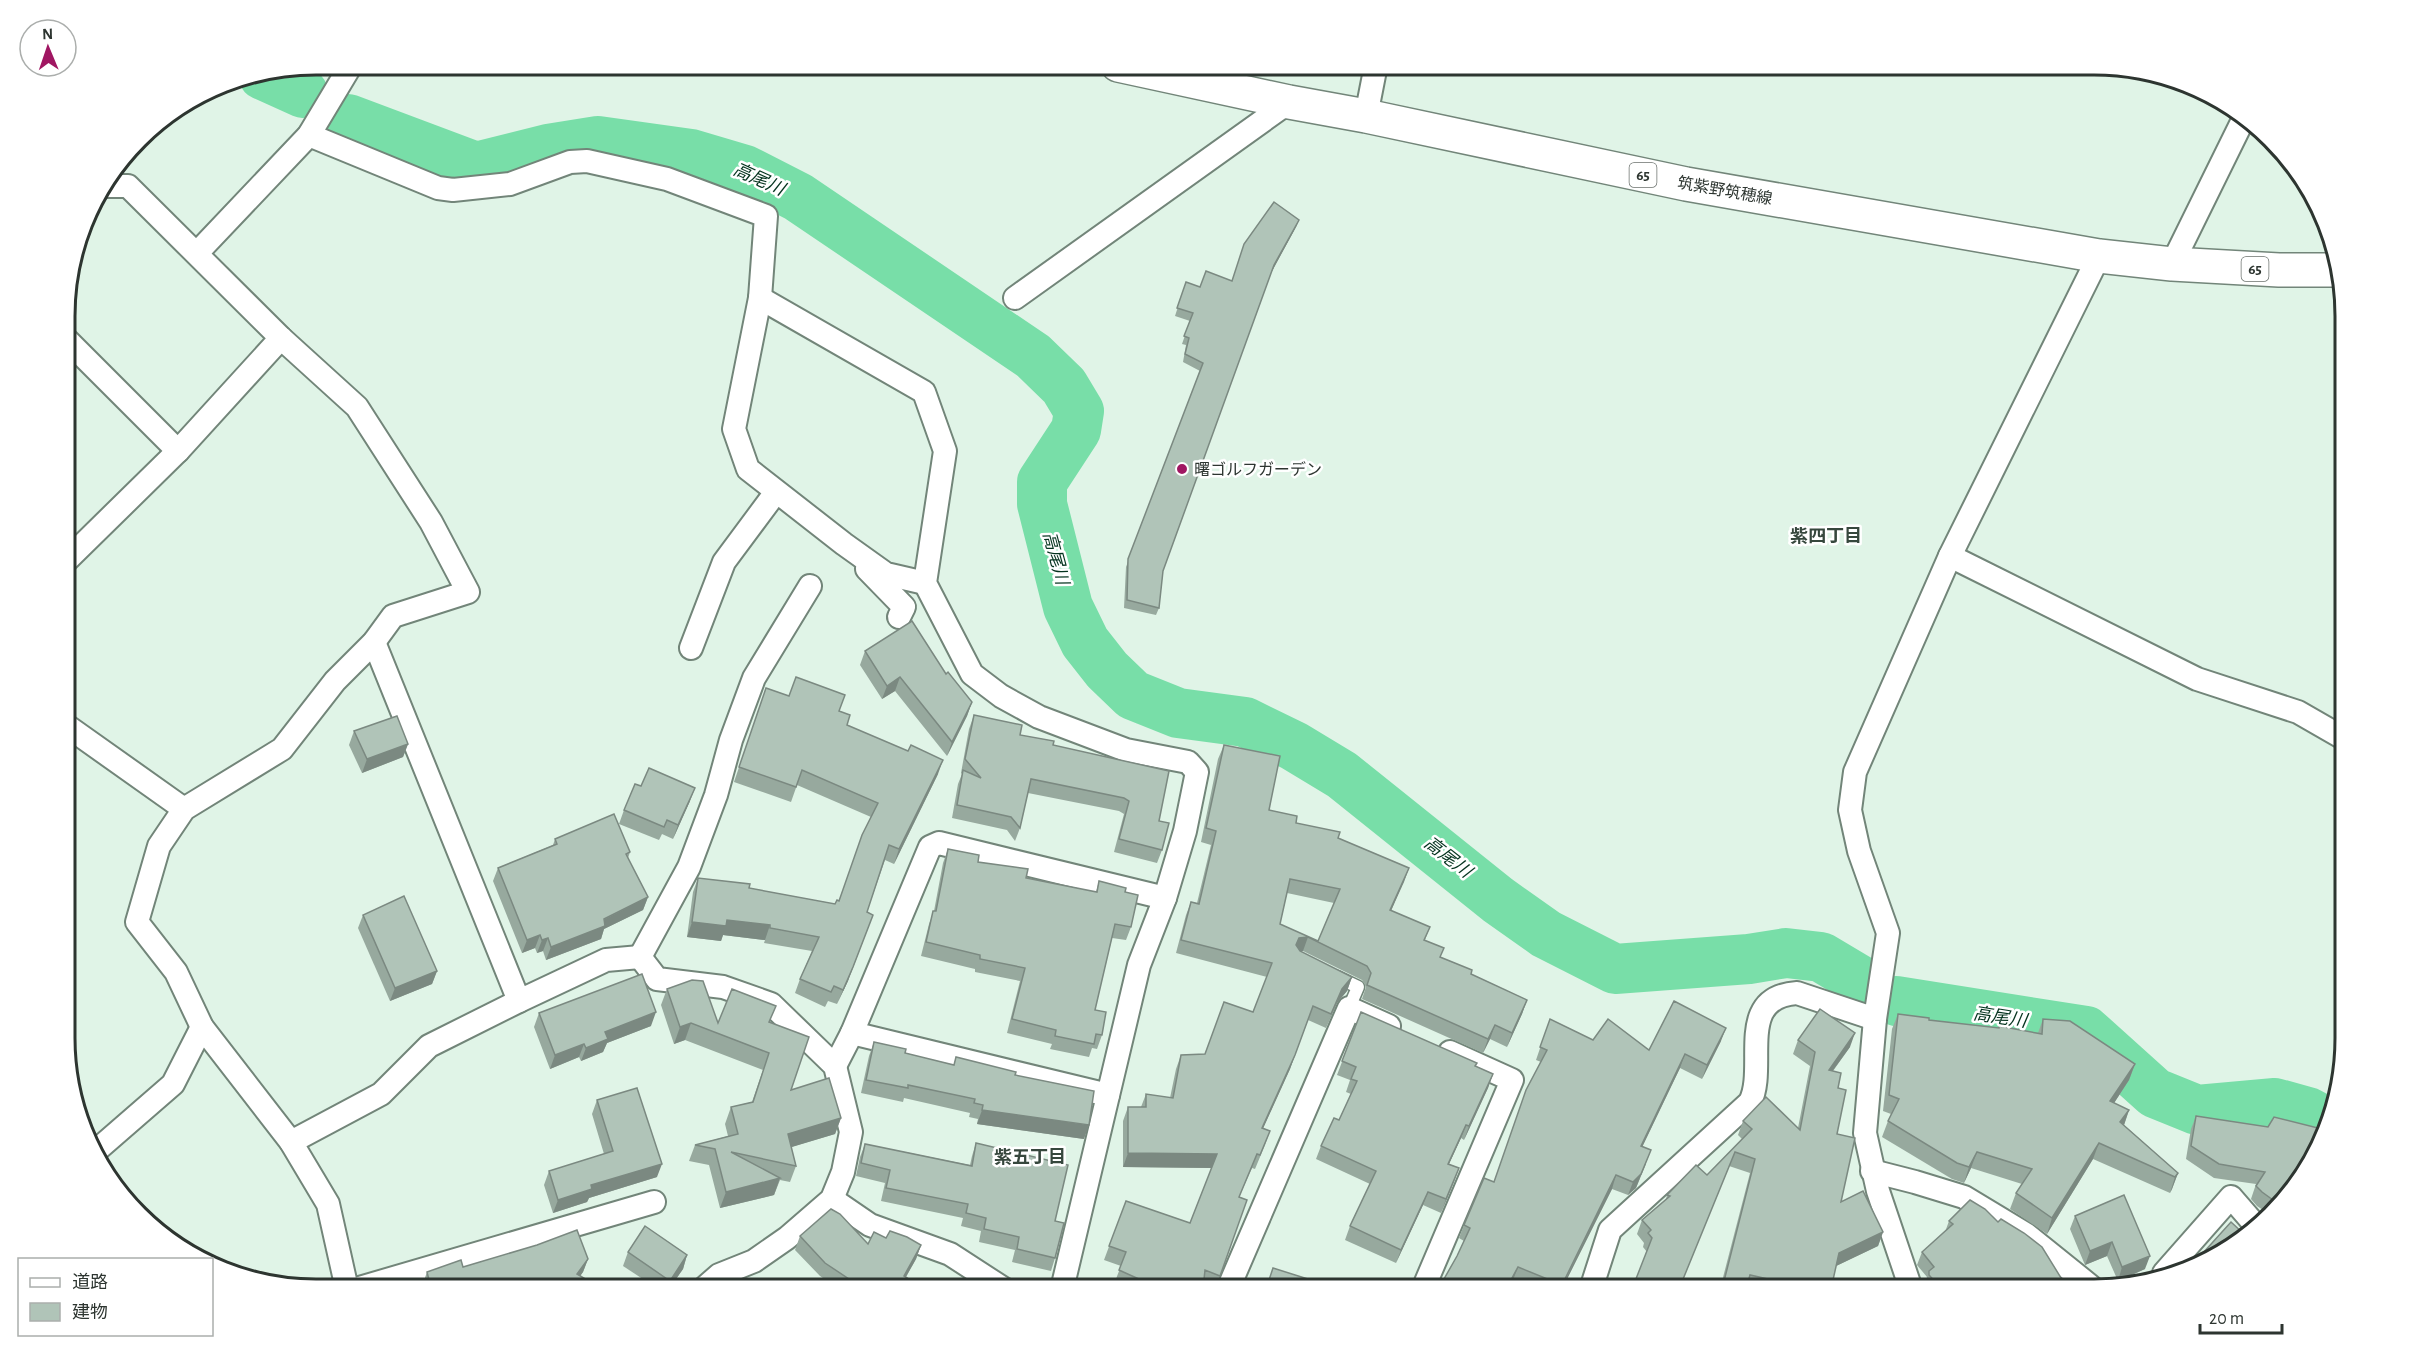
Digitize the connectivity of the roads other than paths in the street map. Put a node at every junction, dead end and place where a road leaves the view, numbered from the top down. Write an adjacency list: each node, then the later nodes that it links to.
1 (344, 75): 7 (street)
2 (1168, 75): 4 (main road, 筑紫野筑穂線 / 65)
3 (1374, 75): 5 (street)
4 (1289, 102): 5 (main road, 筑紫野筑穂線 / 65); 14 (street)
5 (1366, 116): 10 (main road, 筑紫野筑穂線 / 65)
6 (2241, 125): 11 (street)
7 (309, 135): 9 (street); 13 (street)
8 (113, 186): 9 (street)
9 (197, 253): 15 (street)
10 (2099, 256): 11 (main road, 筑紫野筑穂線 / 65); 21 (street)
11 (2172, 264): 12 (main road, 筑紫野筑穂線 / 65)
12 (2330, 270)
13 (760, 298): 18 (street); 22 (street)
14 (1015, 298)
15 (281, 338): 17 (street); 25 (street)
16 (75, 348): 17 (street)
17 (178, 451): 20 (street)
18 (776, 492): 19 (street); 26 (street)
19 (843, 544): 22 (street); 24 (street)
20 (75, 546)
21 (1950, 556): 28 (street); 35 (street)
22 (925, 583): 30 (street)
23 (810, 586): 31 (street)
24 (899, 617)
25 (374, 642): 29 (street); 33 (street)
26 (691, 648)
27 (75, 732): 29 (street)
28 (2335, 733)
29 (184, 808): 36 (street)
30 (1165, 898): 38 (street); 41 (street)
31 (640, 957): 33 (street); 40 (street)
32 (1328, 973): 34 (lane)
33 (519, 1001): 42 (street)
34 (1349, 1008): 37 (street); 54 (street)
35 (1875, 1019): 44 (street); 56 (street)
36 (202, 1026): 42 (street); 43 (street)
37 (1403, 1032)
38 (852, 1033): 40 (street); 41 (street)
39 (1425, 1042): 55 (street)
40 (835, 1066): 45 (street)
41 (1109, 1095): 53 (street)
42 (291, 1142): 49 (street)
43 (101, 1147)
44 (1872, 1171): 57 (street); 58 (street)
45 (832, 1199): 51 (street); 52 (street)
46 (654, 1202): 50 (street)
47 (2251, 1220): 48 (street)
48 (2169, 1267)
49 (345, 1279)
50 (393, 1279)
51 (714, 1279)
52 (989, 1279)
53 (1064, 1279)
54 (1232, 1279)
55 (1427, 1279)
56 (1594, 1279)
57 (1908, 1279)
58 (2082, 1279)

